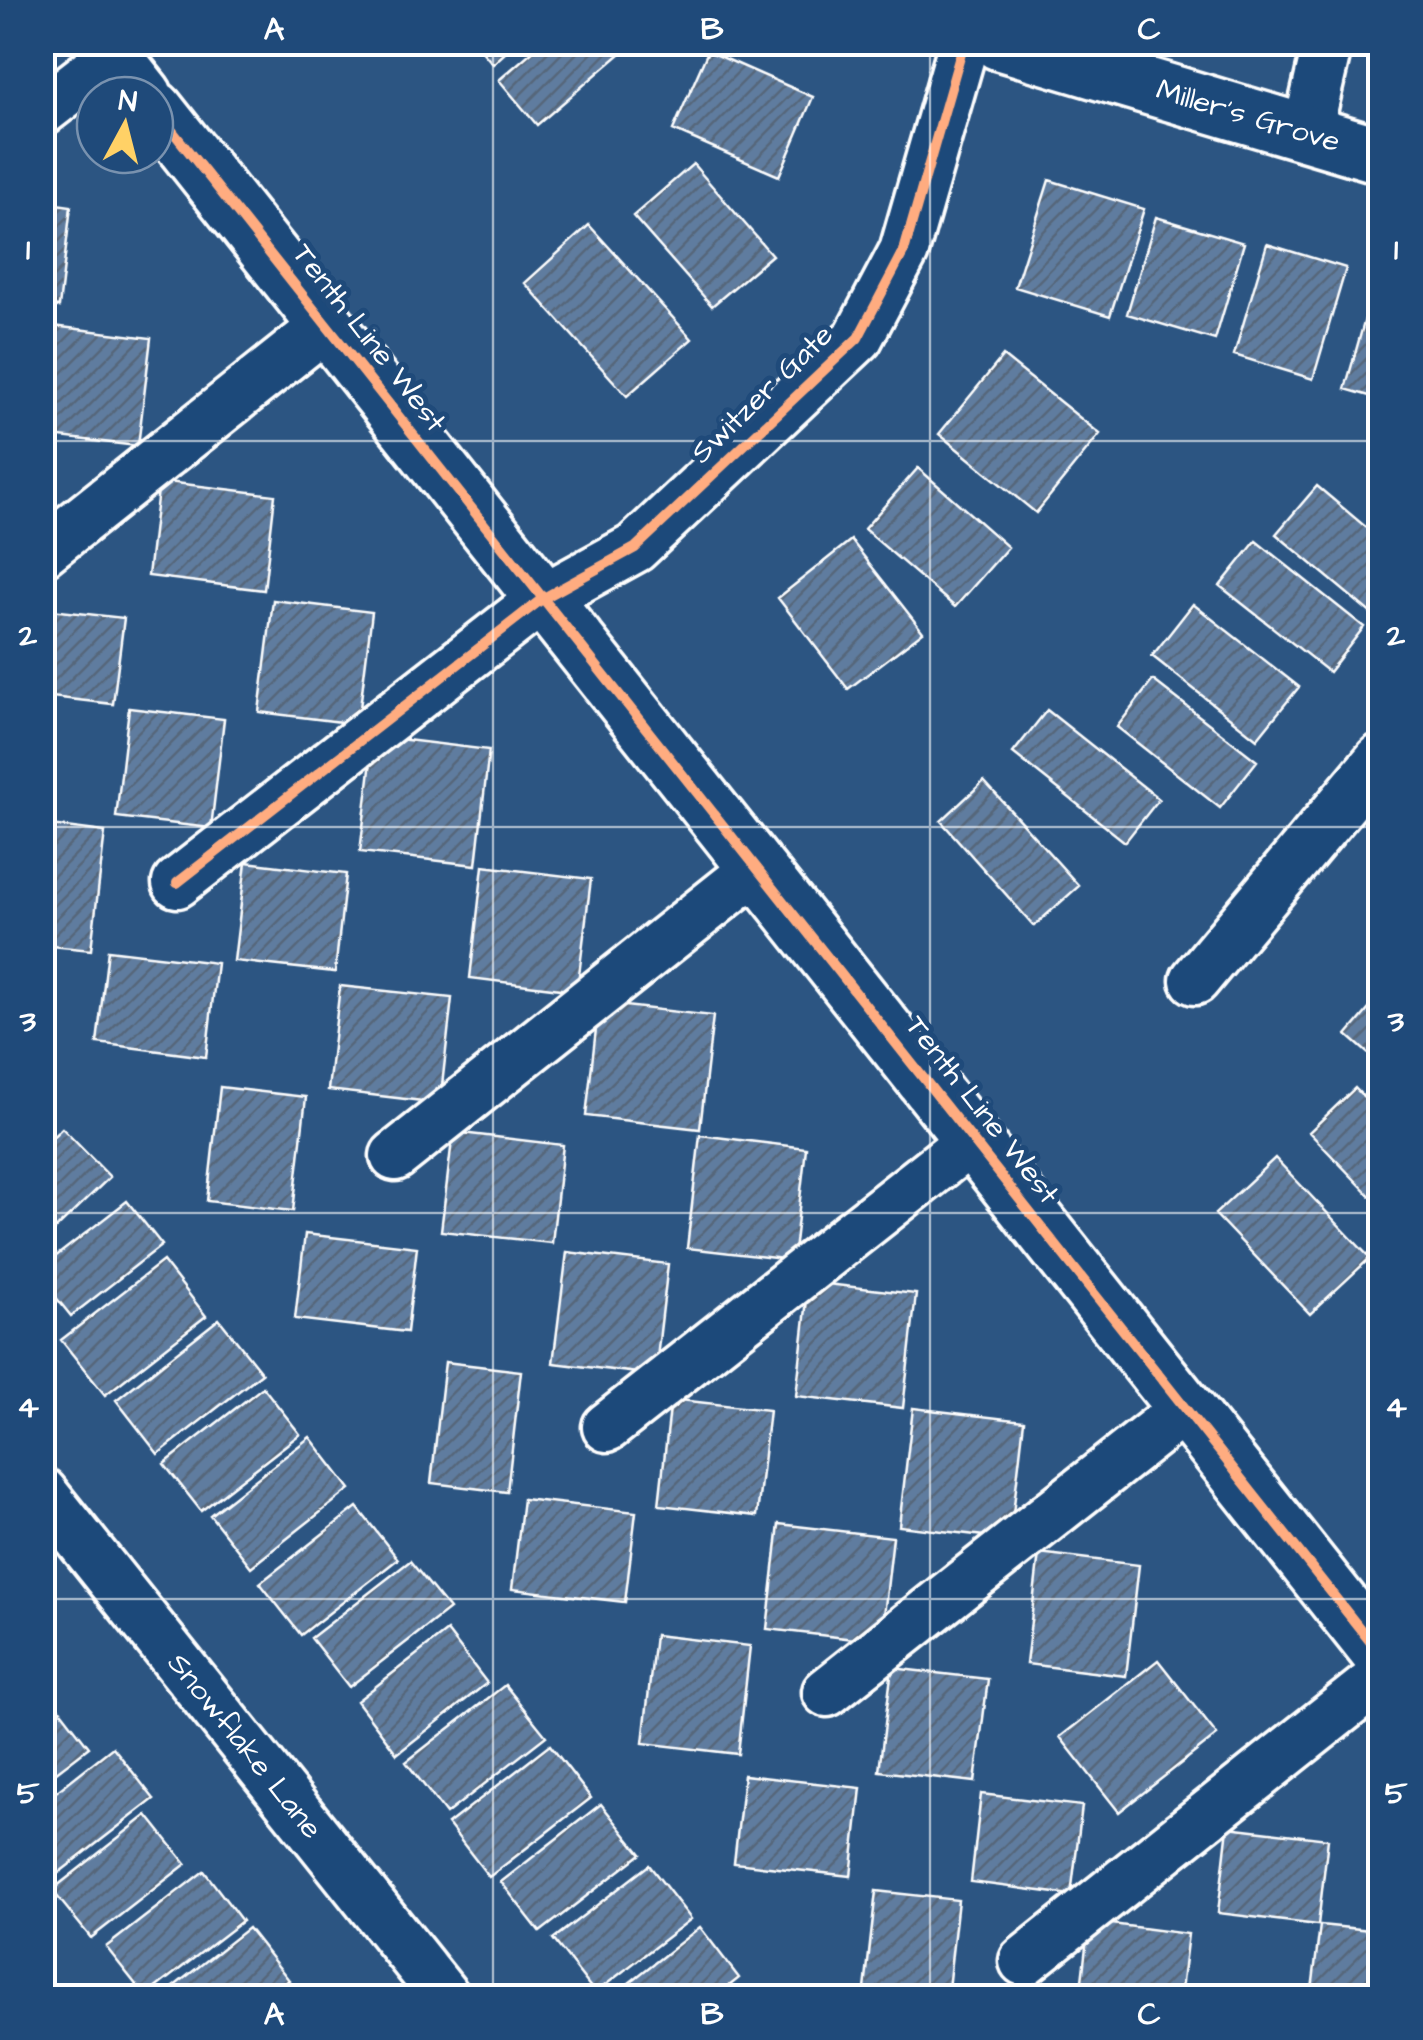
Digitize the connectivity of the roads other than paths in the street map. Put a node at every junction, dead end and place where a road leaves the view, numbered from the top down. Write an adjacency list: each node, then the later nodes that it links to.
1 (964, 42): 11 (street, Switzer Gate)
2 (999, 42): 6 (street, Miller's Grove)
3 (1328, 42): 6 (street)
4 (120, 65): 5 (street)
5 (42, 111)
6 (1307, 132): 8 (street, Miller's Grove)
7 (175, 134): 9 (street, Tenth Line West)
8 (1380, 155)
9 (327, 325): 10 (street, Tenth Line West); 11 (street, Tenth Line West)
10 (42, 552)
11 (542, 599): 13 (street, Tenth Line West); 14 (street)
12 (1380, 758): 15 (street)
13 (756, 868): 16 (street, Tenth Line West); 17 (street)
14 (177, 884)
15 (1195, 980)
16 (973, 1139): 18 (street, Tenth Line West); 19 (street, Tenth Line West)
17 (396, 1156)
18 (1186, 1408): 21 (street, Tenth Line West); 23 (street)
19 (607, 1427)
20 (42, 1492): 25 (street, Snowflake Lane)
21 (1380, 1654)
22 (1380, 1678): 24 (street)
23 (827, 1692)
24 (1024, 1961)
25 (446, 1998)

